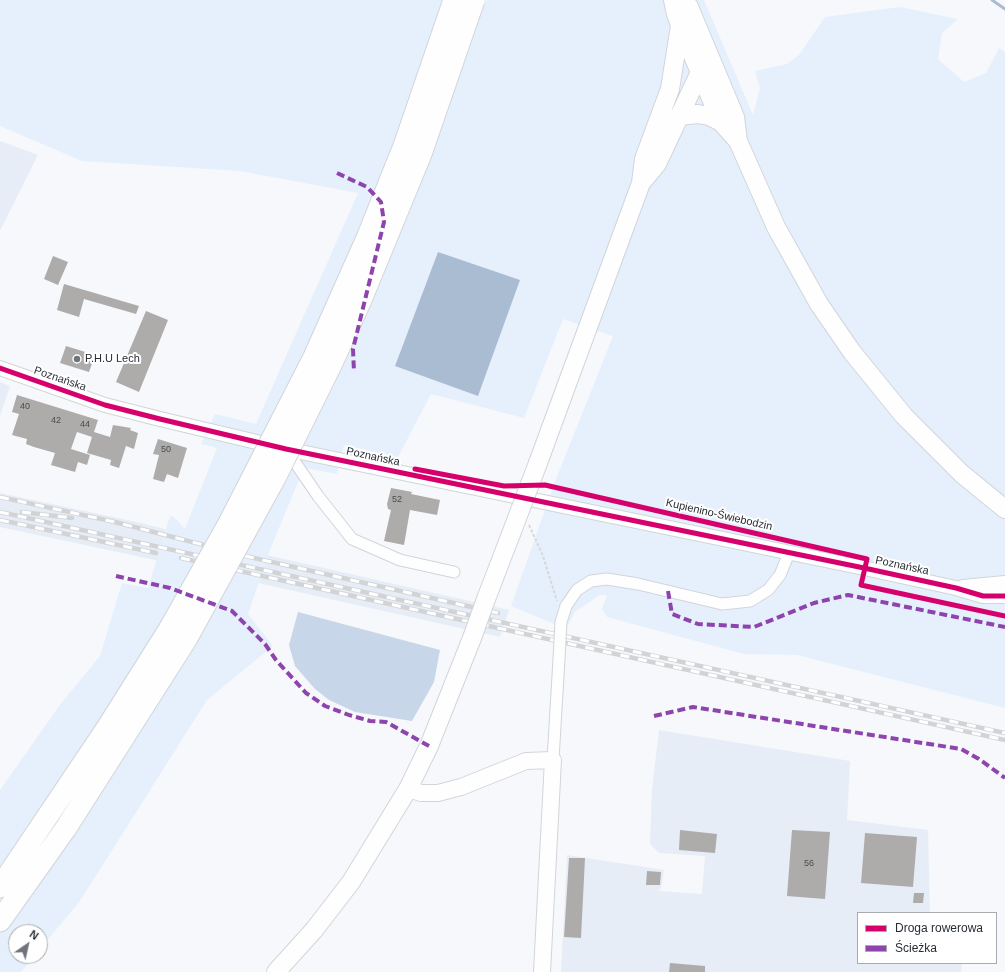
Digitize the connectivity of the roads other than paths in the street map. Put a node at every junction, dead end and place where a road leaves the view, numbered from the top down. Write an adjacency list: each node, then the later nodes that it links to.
1 (454, 0): 20 (highway, bridge)
2 (474, 0): 20 (highway, bridge)
3 (673, 0): 5 (main road)
4 (684, 0): 6 (main road)
5 (680, 25): 6 (main road); 7 (main road)
6 (707, 69): 7 (main road); 8 (main road); 9 (main road); 10 (main road)
7 (670, 89): 11 (main road)
8 (679, 116): 9 (main road); 11 (main road)
9 (721, 122): 10 (main road)
10 (738, 141): 14 (main road)
11 (641, 183): 22 (main road, bridge)
12 (0, 368): 13 (street, Poznańska)
13 (286, 449): 15 (street, Poznańska); 16 (street)
14 (1005, 509)
15 (789, 553): 18 (street, Poznańska); 21 (street, bridge)
16 (454, 572)
17 (1005, 582): 18 (street, Poznańska)
18 (956, 588): 19 (street, Poznańska)
19 (1005, 596)
20 (178, 633): 23 (highway); 24 (highway)
21 (553, 760): 22 (main road); 26 (main road)
22 (408, 789): 25 (main road)
23 (0, 887)
24 (0, 921)
25 (276, 972)
26 (542, 972)

